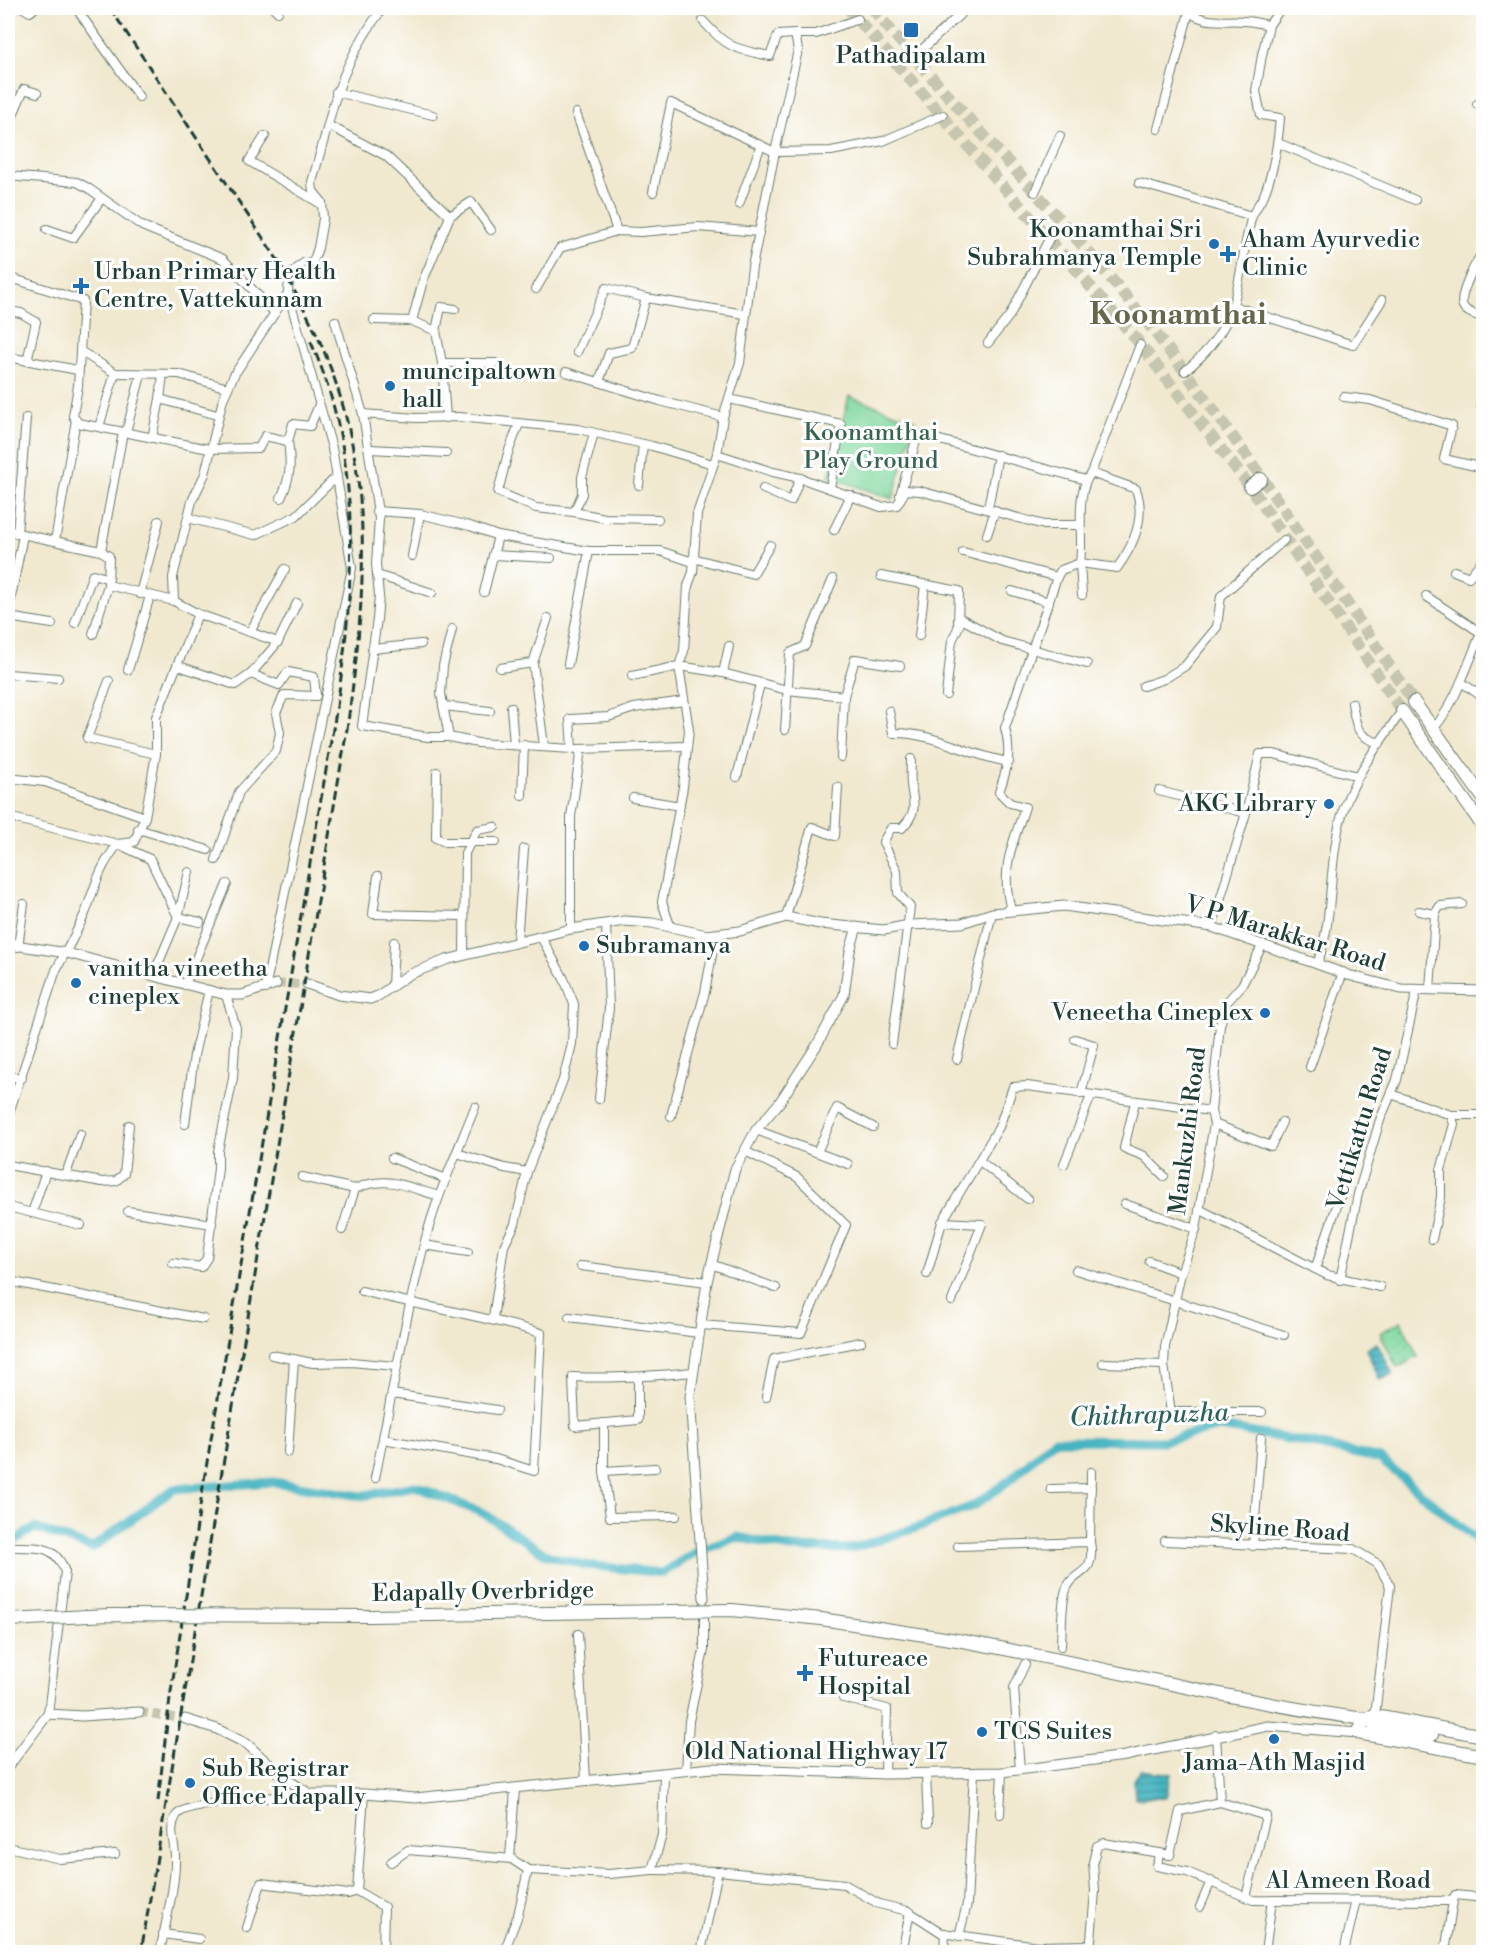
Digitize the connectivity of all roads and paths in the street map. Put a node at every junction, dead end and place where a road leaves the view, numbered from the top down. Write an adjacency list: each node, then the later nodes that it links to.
1 (23, 8): 2 (street)
2 (35, 8)
3 (76, 8): 15 (street)
4 (383, 8): 13 (street)
5 (967, 8): 12 (street)
6 (1281, 8): 10 (street)
7 (1187, 10): 10 (street); 21 (street)
8 (858, 19): 11 (street)
9 (703, 21): 11 (street)
10 (1269, 25): 24 (street)
11 (795, 34): 26 (street)
12 (914, 57)
13 (336, 92): 18 (street); 19 (street)
14 (37, 93): 20 (street)
15 (140, 97)
16 (576, 113): 39 (street)
17 (943, 115): 26 (street)
18 (434, 116)
19 (328, 125): 34 (street); 35 (street)
20 (8, 127)
21 (1158, 129)
22 (266, 136): 34 (street)
23 (1060, 136): 30 (street)
24 (1278, 143): 32 (street); 36 (street)
25 (760, 145): 26 (street); 29 (street); 33 (street)
26 (775, 152): 40 (street)
27 (8, 176): 31 (street)
28 (1139, 183): 36 (street)
29 (653, 192)
30 (1035, 192)
31 (102, 198): 37 (street); 51 (street)
32 (1415, 200)
33 (739, 204)
34 (322, 205): 45 (street)
35 (450, 216): 38 (street); 56 (street)
36 (1252, 216): 48 (street)
37 (47, 229)
38 (491, 230)
39 (617, 231): 40 (street); 44 (street)
40 (759, 232): 52 (street)
41 (1050, 237): 58 (street)
42 (1484, 251): 53 (street)
43 (8, 277): 60 (street)
44 (536, 288)
45 (288, 293): 51 (street); 77 (street)
46 (646, 298): 52 (street); 61 (street); 72 (street)
47 (1382, 300): 48 (street)
48 (1234, 306): 67 (street)
49 (455, 309): 57 (street)
50 (8, 312): 63 (street)
51 (274, 313): 73 (street)
52 (745, 314): 76 (street)
53 (1484, 318)
54 (374, 320): 56 (street)
55 (335, 321): 78 (street)
56 (412, 321): 57 (street)
57 (436, 331): 64 (street)
58 (988, 343)
59 (1140, 345): 99 (street)
60 (80, 351): 66 (street); 69 (street)
61 (577, 352)
62 (8, 357): 63 (street)
63 (27, 361): 66 (street)
64 (442, 363): 65 (street); 80 (street)
65 (495, 363)
66 (78, 370): 83 (street)
67 (1185, 371)
68 (566, 372): 72 (street)
69 (115, 373): 71 (street); 85 (street)
70 (164, 374): 71 (street); 73 (street); 75 (street)
71 (141, 375): 86 (street)
72 (599, 382): 81 (street)
73 (228, 388): 79 (street)
74 (1344, 397): 97 (street)
75 (160, 399): 79 (street); 88 (street)
76 (729, 399): 81 (street); 104 (street)
77 (319, 404): 89 (street); 98 (street)
78 (363, 414): 80 (street); 92 (street)
79 (217, 415): 91 (street)
80 (446, 417): 84 (street)
81 (723, 417): 94 (street)
82 (26, 418): 119 (street)
83 (75, 420): 85 (street); 123 (street)
84 (519, 424): 87 (street); 111 (street)
85 (99, 427): 86 (street)
86 (125, 432): 88 (street); 125 (street)
87 (594, 433): 90 (street); 111 (street)
88 (152, 438): 91 (street)
89 (288, 441): 91 (street); 107 (street)
90 (643, 444): 96 (street); 102 (street)
91 (209, 449): 113 (street)
92 (370, 449): 93 (street); 110 (street)
93 (446, 453)
94 (717, 454): 96 (street); 100 (street)
95 (998, 455): 99 (street); 108 (street); 109 (street)
96 (713, 464): 132 (street)
97 (1484, 468)
98 (337, 476): 113 (street); 268 (street)
99 (1088, 477): 116 (street); 133 (street)
100 (800, 478): 104 (street); 105 (street)
101 (1261, 479): 103 (main road)
102 (639, 485)
103 (1250, 487)
104 (830, 488): 106 (street)
105 (763, 489)
106 (851, 495): 108 (street); 117 (street)
107 (281, 498)
108 (897, 505): 109 (street)
109 (992, 509): 116 (street); 120 (street)
110 (376, 511): 112 (street); 136 (street)
111 (574, 512): 114 (street)
112 (420, 514): 121 (street); 129 (street)
113 (188, 518): 149 (street)
114 (657, 519)
115 (159, 521): 145 (street)
116 (1079, 525): 133 (street)
117 (834, 530)
118 (8, 531): 119 (street)
119 (20, 534): 123 (street); 153 (street)
120 (987, 535)
121 (498, 536): 126 (street); 128 (street)
122 (1284, 540): 184 (street)
123 (55, 541): 125 (street)
124 (770, 545): 132 (street)
125 (101, 551): 140 (street)
126 (590, 551): 132 (street); 169 (street)
127 (963, 552): 138 (street)
128 (493, 555): 130 (street); 143 (street)
129 (412, 556)
130 (551, 558)
131 (1484, 558): 135 (street)
132 (693, 560): 172 (street)
133 (1080, 563): 138 (street); 146 (street)
134 (285, 569): 160 (street)
135 (1454, 572)
136 (377, 575): 144 (street); 166 (street)
137 (880, 576): 141 (street)
138 (1057, 577): 150 (street)
139 (833, 579): 185 (street)
140 (108, 582): 145 (street); 155 (street); 161 (street)
141 (925, 585): 156 (street); 162 (street)
142 (1012, 591): 150 (street)
143 (484, 592)
144 (432, 593)
145 (140, 594): 147 (street)
146 (1082, 595)
147 (150, 596): 149 (street); 175 (street)
148 (1426, 596): 159 (street)
149 (174, 601): 152 (street)
150 (1048, 602): 167 (street)
151 (297, 603): 163 (street)
152 (198, 614): 160 (street); 171 (street)
153 (8, 615): 157 (street)
154 (548, 618): 168 (street)
155 (75, 623)
156 (958, 623): 167 (street); 186 (street)
157 (52, 624)
158 (452, 629): 192 (street)
159 (1482, 630): 182 (street)
160 (250, 632): 163 (street)
161 (93, 634)
162 (919, 636)
163 (278, 642): 178 (street)
164 (421, 644): 166 (street)
165 (729, 646): 176 (street)
166 (372, 649): 199 (street)
167 (1033, 651): 170 (street); 209 (street)
168 (533, 663): 174 (street); 203 (street)
169 (568, 664)
170 (1087, 664)
171 (179, 666): 178 (street); 206 (street)
172 (679, 666): 176 (street); 179 (street); 189 (street)
173 (900, 666): 187 (street)
174 (500, 668)
175 (128, 670)
176 (723, 673): 183 (street)
177 (8, 674): 180 (street)
178 (251, 674): 232 (street)
179 (632, 676)
180 (57, 678)
181 (109, 681): 206 (street)
182 (1461, 682): 188 (street); 197 (street)
183 (760, 684): 185 (street); 212 (street)
184 (1143, 686)
185 (786, 690): 187 (street); 198 (street)
186 (946, 695)
187 (844, 696): 207 (street)
188 (1484, 698)
189 (684, 701): 204 (street); 205 (street)
190 (1414, 702): 197 (main road)
191 (1352, 703): 200 (street)
192 (444, 706): 194 (street); 199 (street)
193 (511, 707): 201 (street)
194 (490, 711)
195 (890, 711): 209 (street)
196 (1402, 711): 200 (street); 225 (main road)
197 (1434, 729): 218 (main road)
198 (785, 730)
199 (449, 736): 201 (street)
200 (1380, 743): 211 (street)
201 (514, 745): 202 (street)
202 (524, 745): 203 (street); 216 (street)
203 (544, 746): 205 (street)
204 (687, 746): 205 (street); 220 (street)
205 (576, 749): 251 (street)
206 (156, 754): 223 (street)
207 (841, 756)
208 (911, 759): 247 (street)
209 (1009, 762): 238 (street)
210 (437, 772): 228 (street)
211 (1358, 776): 221 (street); 261 (street)
212 (737, 777)
213 (9, 782): 219 (street); 223 (street)
214 (838, 788): 244 (street)
215 (1159, 791): 221 (street)
216 (522, 795)
217 (633, 798): 220 (street)
218 (1484, 799)
219 (8, 802)
220 (680, 806): 250 (street)
221 (1246, 813): 249 (street)
222 (8, 817): 229 (street)
223 (145, 817): 226 (street)
224 (495, 827): 228 (street)
225 (1484, 828)
226 (138, 829): 229 (street); 231 (street)
227 (496, 842): 228 (street)
228 (469, 843): 242 (street)
229 (118, 844): 243 (street); 259 (street)
230 (524, 849): 255 (street)
231 (208, 850)
232 (216, 860)
233 (189, 872): 243 (street)
234 (378, 876): 242 (street)
235 (227, 884): 266 (street)
236 (24, 904): 258 (street)
237 (1462, 904): 241 (street)
238 (1011, 910): 240 (street, V P Marakkar Road); 249 (street, V P Marakkar Road)
239 (1419, 911): 241 (street)
240 (993, 913): 247 (street, V P Marakkar Road); 276 (street)
241 (1434, 914): 271 (street)
242 (464, 916): 260 (street)
243 (178, 917): 245 (street); 263 (street)
244 (786, 917): 248 (street, V P Marakkar Road); 252 (street, V P Marakkar Road)
245 (200, 922)
246 (606, 924): 250 (street, V P Marakkar Road); 251 (street, V P Marakkar Road); 285 (street)
247 (909, 926): 248 (street, V P Marakkar Road); 275 (street)
248 (858, 927): 298 (street)
249 (1212, 927): 257 (street, V P Marakkar Road)
250 (671, 928): 252 (street, V P Marakkar Road)
251 (571, 929): 253 (street, V P Marakkar Road)
252 (716, 934): 292 (street)
253 (541, 937): 255 (street, V P Marakkar Road); 310 (street)
254 (394, 942): 267 (street)
255 (517, 942): 260 (street, V P Marakkar Road)
256 (8, 944): 258 (street)
257 (1263, 944): 261 (street, V P Marakkar Road); 288 (street, Mankuzhi Road)
258 (18, 947): 259 (street)
259 (67, 953): 263 (street); 279 (street)
260 (464, 955): 267 (street, V P Marakkar Road)
261 (1318, 962): 262 (street, V P Marakkar Road)
262 (1342, 972): 270 (street, V P Marakkar Road); 277 (street)
263 (153, 976): 266 (street)
264 (276, 984): 268 (street)
265 (307, 984): 267 (street, V P Marakkar Road)
266 (186, 985): 269 (street)
267 (392, 986)
268 (264, 988): 273 (street)
269 (209, 990): 273 (street); 294 (street)
270 (1417, 990): 271 (street, V P Marakkar Road); 282 (street, Vettikattu Road)
271 (1430, 990): 272 (street, V P Marakkar Road)
272 (1484, 991)
273 (226, 995): 324 (street)
274 (1075, 1039): 281 (street)
275 (892, 1044)
276 (957, 1059)
277 (1310, 1067)
278 (8, 1076): 279 (street)
279 (22, 1078): 291 (street)
280 (1484, 1087): 284 (street)
281 (1081, 1094): 283 (street); 304 (street)
282 (1391, 1094): 289 (street); 339 (street, Vettikattu Road)
283 (1091, 1095): 286 (street); 306 (street)
284 (1484, 1095)
285 (598, 1100)
286 (1135, 1102): 288 (street); 312 (street)
287 (475, 1107): 302 (street)
288 (1211, 1111): 295 (street, Mankuzhi Road)
289 (1451, 1115): 290 (street); 328 (street)
290 (1484, 1115)
291 (8, 1116)
292 (671, 1116)
293 (1282, 1122): 295 (street)
294 (185, 1124)
295 (1214, 1124): 320 (street, Mankuzhi Road)
296 (129, 1125): 311 (street)
297 (873, 1127): 301 (street)
298 (756, 1130): 300 (street); 301 (street)
299 (80, 1134): 311 (street)
300 (745, 1151): 333 (street); 351 (street)
301 (817, 1152): 305 (street)
302 (457, 1153): 310 (street); 314 (street)
303 (392, 1158): 314 (street)
304 (981, 1162): 317 (street); 323 (street)
305 (848, 1164)
306 (1064, 1164)
307 (8, 1165): 308 (street)
308 (46, 1171): 311 (street); 322 (street)
309 (1349, 1171): 335 (street)
310 (527, 1172): 349 (street)
311 (66, 1174)
312 (1164, 1176)
313 (302, 1178): 315 (street)
314 (446, 1179): 316 (street)
315 (355, 1189): 316 (street); 327 (street)
316 (439, 1196): 329 (street)
317 (1028, 1199)
318 (1125, 1204): 326 (street)
319 (8, 1207): 322 (street)
320 (1199, 1209): 326 (street, Mankuzhi Road); 335 (street)
321 (128, 1211): 324 (street)
322 (32, 1213): 325 (street)
323 (942, 1222): 338 (street); 345 (street)
324 (212, 1224): 332 (street)
325 (81, 1225)
326 (1196, 1229): 337 (street, Mankuzhi Road)
327 (342, 1230)
328 (1432, 1239)
329 (424, 1245): 330 (street); 347 (street)
330 (468, 1251)
331 (1149, 1261): 337 (street)
332 (173, 1263)
333 (711, 1264): 341 (street); 343 (street)
334 (581, 1266): 341 (street)
335 (1315, 1269): 339 (street)
336 (1076, 1270): 346 (street)
337 (1181, 1273): 346 (street, Mankuzhi Road)
338 (927, 1274)
339 (1340, 1280): 342 (street)
340 (8, 1281): 350 (street)
341 (707, 1282): 351 (street)
342 (1380, 1287)
343 (776, 1288)
344 (362, 1292): 347 (street)
345 (952, 1301)
346 (1175, 1301): 352 (street); 357 (street, Mankuzhi Road)
347 (411, 1304): 349 (street); 358 (street)
348 (569, 1317): 351 (street)
349 (493, 1318): 367 (street)
350 (203, 1319)
351 (700, 1329): 359 (street)
352 (1284, 1335)
353 (861, 1342): 362 (street)
354 (272, 1355): 355 (street)
355 (294, 1359): 358 (street); 368 (street)
356 (1103, 1363): 357 (street)
357 (1164, 1365): 364 (street, Mankuzhi Road)
358 (395, 1366): 361 (street)
359 (693, 1372): 360 (street); 381 (street)
360 (638, 1378): 365 (street); 365 (street)
361 (392, 1394): 363 (street); 367 (street)
362 (766, 1397)
363 (497, 1410)
364 (1262, 1412)
365 (604, 1423): 370 (street)
366 (1261, 1438): 379 (street)
367 (383, 1439): 372 (street)
368 (288, 1452)
369 (655, 1468): 370 (street)
370 (604, 1471): 375 (street)
371 (1091, 1472): 373 (street)
372 (375, 1478)
373 (1091, 1488): 374 (street); 377 (street)
374 (1051, 1489)
375 (675, 1516)
376 (1165, 1541): 379 (street, Skyline Road)
377 (1090, 1542): 378 (street); 384 (street)
378 (958, 1546)
379 (1253, 1546): 389 (street, Skyline Road)
380 (16, 1547): 388 (street)
381 (704, 1598): 398 (street)
382 (8, 1620): 389 (main road, Edapally Overbridge, bridge)
383 (578, 1634): 404 (street)
384 (1061, 1646)
385 (1025, 1664): 397 (street)
386 (843, 1698): 401 (street)
387 (139, 1712): 388 (street)
388 (48, 1714): 396 (street)
389 (1370, 1717): 391 (main road); 393 (main road); 394 (main road)
390 (185, 1719): 406 (street)
391 (1358, 1734): 392 (street, Old National Highway 17); 395 (main road, Old National Highway 17)
392 (1216, 1735): 397 (street, Old National Highway 17); 408 (street)
393 (1484, 1736)
394 (1484, 1744)
395 (1484, 1756)
396 (8, 1767)
397 (1020, 1770): 399 (street, Old National Highway 17)
398 (686, 1771): 400 (street, Old National Highway 17); 401 (street, Old National Highway 17)
399 (1002, 1772): 403 (street, Old National Highway 17); 409 (street)
400 (664, 1773): 404 (street, Old National Highway 17); 417 (street)
401 (885, 1773): 402 (street, Old National Highway 17)
402 (926, 1773): 403 (street, Old National Highway 17); 410 (street)
403 (974, 1773): 431 (street)
404 (586, 1781): 405 (street, Old National Highway 17)
405 (515, 1789): 407 (street, Old National Highway 17); 414 (street)
406 (310, 1794): 407 (street, Old National Highway 17); 430 (street)
407 (364, 1794): 420 (street)
408 (1220, 1802): 412 (street); 421 (street, Al Ameen Road)
409 (1000, 1814)
410 (928, 1822)
411 (8, 1847): 413 (street)
412 (1159, 1853): 419 (street); 433 (street)
413 (115, 1854)
414 (512, 1859): 415 (street); 416 (street)
415 (391, 1862)
416 (528, 1870): 417 (street); 437 (street)
417 (652, 1870): 418 (street)
418 (718, 1871): 427 (street); 438 (street)
419 (1211, 1881): 421 (street); 426 (street)
420 (357, 1891): 428 (street); 436 (street)
421 (1246, 1897): 423 (street, Al Ameen Road)
422 (1484, 1899): 425 (street)
423 (1272, 1900): 424 (street, Al Ameen Road); 441 (street)
424 (1356, 1900): 425 (street, Al Ameen Road); 434 (street)
425 (1453, 1901): 442 (street, Al Ameen Road)
426 (1200, 1907)
427 (910, 1912): 429 (street); 439 (street)
428 (247, 1928)
429 (945, 1933): 431 (street); 440 (street)
430 (163, 1934): 432 (street); 435 (street)
431 (960, 1936): 433 (street)
432 (199, 1939)
433 (1090, 1949)
434 (1344, 1952)
435 (160, 1953)
436 (383, 1953)
437 (504, 1953)
438 (701, 1953)
439 (902, 1953)
440 (944, 1953)
441 (1265, 1953)
442 (1445, 1953)

